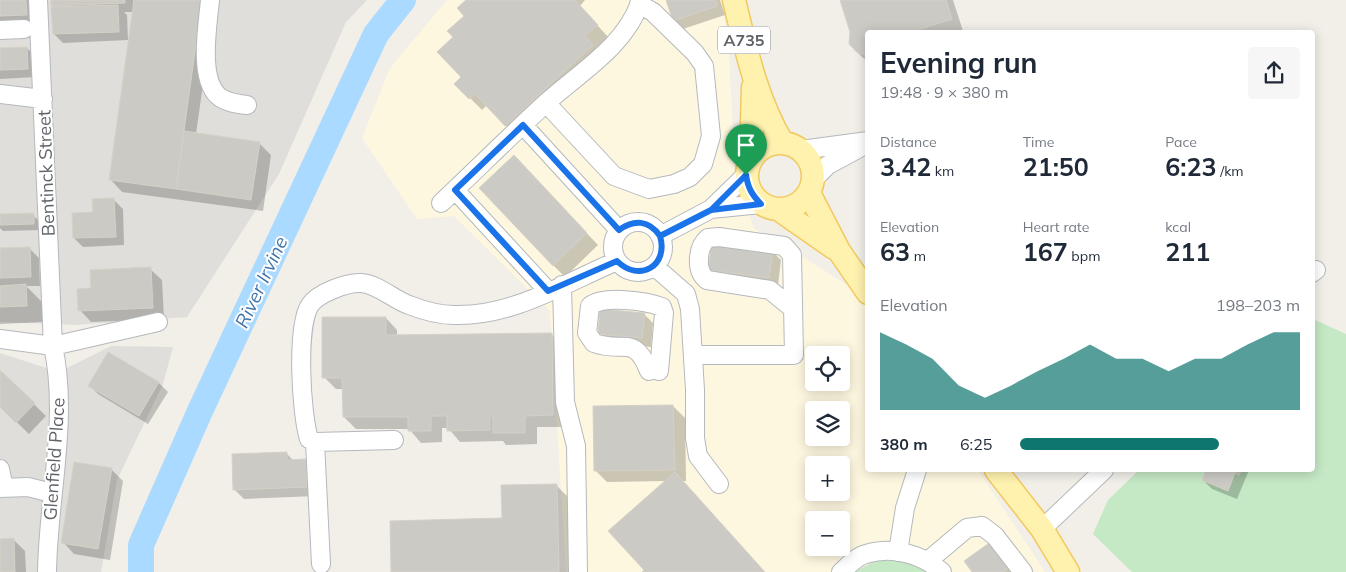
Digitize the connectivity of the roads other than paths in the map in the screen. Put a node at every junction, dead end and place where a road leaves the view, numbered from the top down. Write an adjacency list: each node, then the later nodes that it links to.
1 (38, 0): 9 (street, Bentinck Street)
2 (210, 0): 11 (street)
3 (734, 0): 7 (main road, A735)
4 (640, 2): 10 (street); 10 (street)
5 (24, 29): 6 (street)
6 (0, 30)
7 (754, 81): 15 (main road, A735); 16 (main road, A735)
8 (0, 94): 9 (street)
9 (43, 99): 32 (street, Bentinck Street)
10 (546, 103): 12 (street)
11 (247, 105)
12 (523, 125): 18 (street); 22 (street)
13 (865, 142): 15 (street)
14 (865, 144): 17 (street)
15 (791, 146): 16 (main road); 17 (main road, A735)
16 (748, 167): 20 (main road, A735); 21 (street)
17 (811, 186): 20 (main road); 24 (main road, A735)
18 (455, 190): 19 (street); 27 (street)
19 (441, 203)
20 (770, 206): 21 (street); 24 (main road, A735)
21 (711, 210): 23 (street)
22 (619, 230): 23 (street); 25 (street)
23 (660, 236): 26 (street)
24 (839, 251): 28 (main road, A735)
25 (617, 261): 26 (street); 27 (street)
26 (654, 266): 33 (street)
27 (555, 288): 36 (street); 49 (street)
28 (865, 289)
29 (792, 308): 29 (street); 33 (street)
30 (158, 322): 32 (street)
31 (0, 339): 32 (street)
32 (53, 346): 43 (street, Glenfield Place)
33 (692, 355): 41 (street)
34 (654, 371): 34 (street)
35 (394, 440): 36 (street)
36 (315, 442): 46 (street)
37 (0, 469): 42 (street)
38 (916, 472): 45 (street)
39 (998, 472): 44 (main road)
40 (1102, 472): 44 (street)
41 (719, 484)
42 (2, 488): 43 (street)
43 (52, 493): 48 (street, Glenfield Place)
44 (1042, 529): 52 (main road)
45 (898, 552): 47 (street); 50 (street)
46 (321, 564)
47 (935, 566): 51 (street)
48 (47, 572)
49 (578, 572)
50 (841, 572)
51 (1023, 572)
52 (1068, 572)

